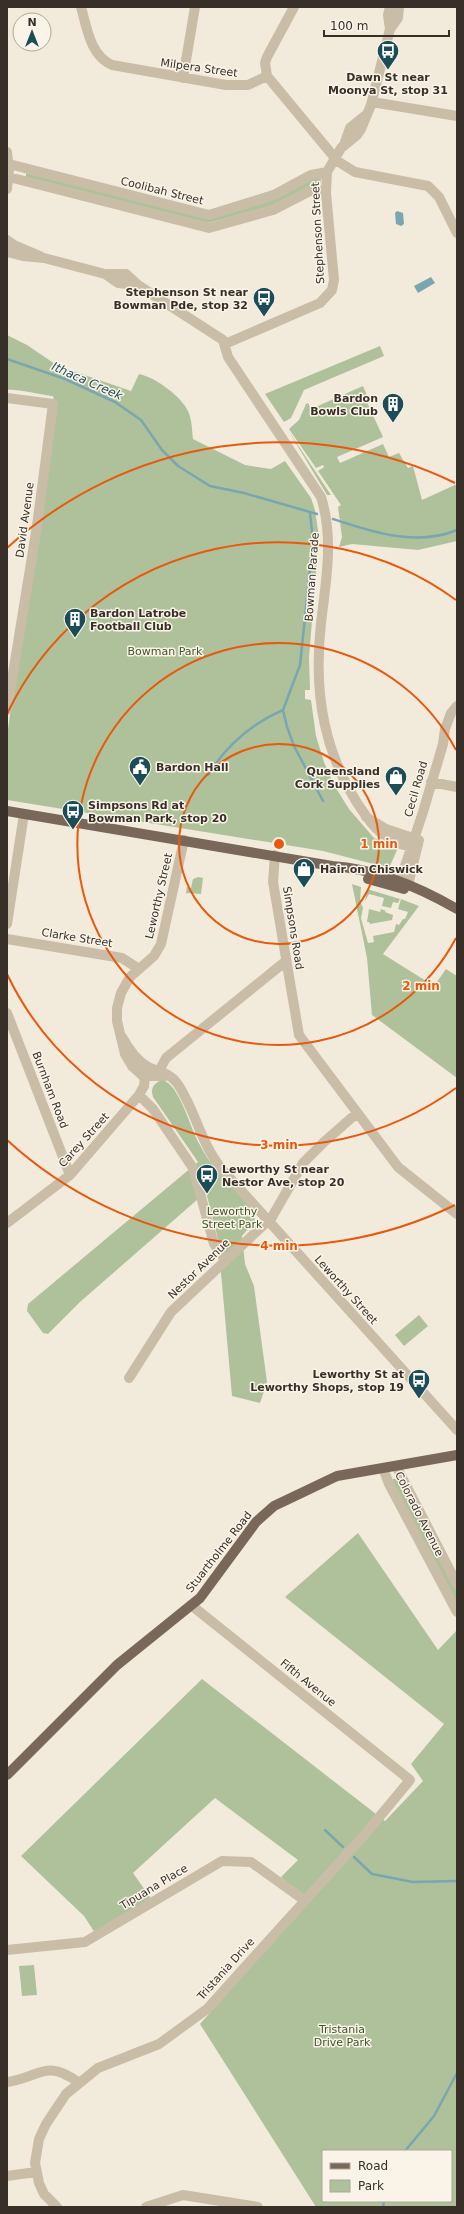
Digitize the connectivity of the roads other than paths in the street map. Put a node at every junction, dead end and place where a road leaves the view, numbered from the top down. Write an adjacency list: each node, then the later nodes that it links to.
1 (81, 7): 8 (street, Milpera Street)
2 (195, 7): 8 (street)
3 (294, 7): 7 (street)
4 (390, 7): 6 (street)
5 (399, 7): 6 (street)
6 (390, 29): 9 (street)
7 (267, 76): 8 (street, Milpera Street); 12 (street)
8 (183, 78)
9 (372, 102): 10 (street); 12 (street)
10 (457, 116)
11 (7, 152): 13 (street)
12 (334, 158): 14 (street); 18 (street)
13 (9, 164): 14 (street, Coolibah Street); 15 (street)
14 (327, 172): 17 (street, Stephenson Street)
15 (9, 177): 16 (street); 17 (street)
16 (7, 190)
17 (326, 191): 22 (street, Stephenson Street)
18 (457, 233)
19 (7, 240): 21 (street)
20 (7, 252): 21 (street)
21 (44, 258): 22 (street)
22 (225, 344): 32 (street, Bowman Parade)
23 (7, 398): 25 (street, David Avenue)
24 (457, 706): 27 (street, Cecil Road)
25 (7, 710)
26 (457, 712): 27 (street, Cecil Road)
27 (434, 783): 28 (street); 32 (street, Cecil Road)
28 (457, 787)
29 (7, 811): 30 (main road)
30 (24, 814): 31 (main road); 36 (street)
31 (184, 840): 33 (main road); 39 (street, Leworthy Street)
32 (414, 843): 34 (street, Cecil Road)
33 (275, 855): 34 (main road); 38 (street, Simpsons Road)
34 (403, 885): 35 (main road)
35 (457, 910)
36 (7, 924)
37 (7, 939): 39 (street, Clarke Street)
38 (286, 961): 42 (street); 46 (street, Simpsons Road)
39 (139, 969): 41 (street, Leworthy Street)
40 (7, 1013): 47 (street, Burnham Road)
41 (122, 1037): 42 (street, Leworthy Street); 43 (street, Leworthy Street)
42 (159, 1071): 43 (street); 44 (street, Leworthy Street)
43 (145, 1076): 44 (street); 45 (street, Carey Street)
44 (174, 1080): 49 (street, Leworthy Street)
45 (139, 1095): 47 (street, Carey Street); 51 (street)
46 (357, 1113): 48 (street, Simpsons Road); 49 (street, Nestor Avenue)
47 (70, 1175): 50 (street, Carey Street)
48 (457, 1214)
49 (268, 1221): 51 (street, Nestor Avenue); 53 (street, Leworthy Street)
50 (7, 1223)
51 (225, 1260): 52 (street, Nestor Avenue)
52 (129, 1378)
53 (457, 1430)
54 (457, 1455): 55 (main road, Stuartholme Road)
55 (396, 1466): 56 (main road, Stuartholme Road); 57 (street, Colorado Avenue)
56 (383, 1468): 58 (main road, Stuartholme Road); 59 (street, Colorado Avenue)
57 (457, 1584)
58 (191, 1605): 60 (main road, Stuartholme Road); 61 (street, Fifth Avenue)
59 (457, 1612)
60 (7, 1775)
61 (410, 1780): 62 (street, Tristania Drive)
62 (304, 1900): 63 (street, Tipuana Place); 65 (street, Tristania Drive)
63 (7, 1950)
64 (7, 2082): 65 (street)
65 (78, 2082): 66 (street, Tristania Drive)
66 (36, 2172): 67 (street); 69 (street, Tristania Drive)
67 (7, 2176)
68 (215, 2203): 70 (street); 71 (street)
69 (57, 2207)
70 (146, 2207)
71 (258, 2207)

